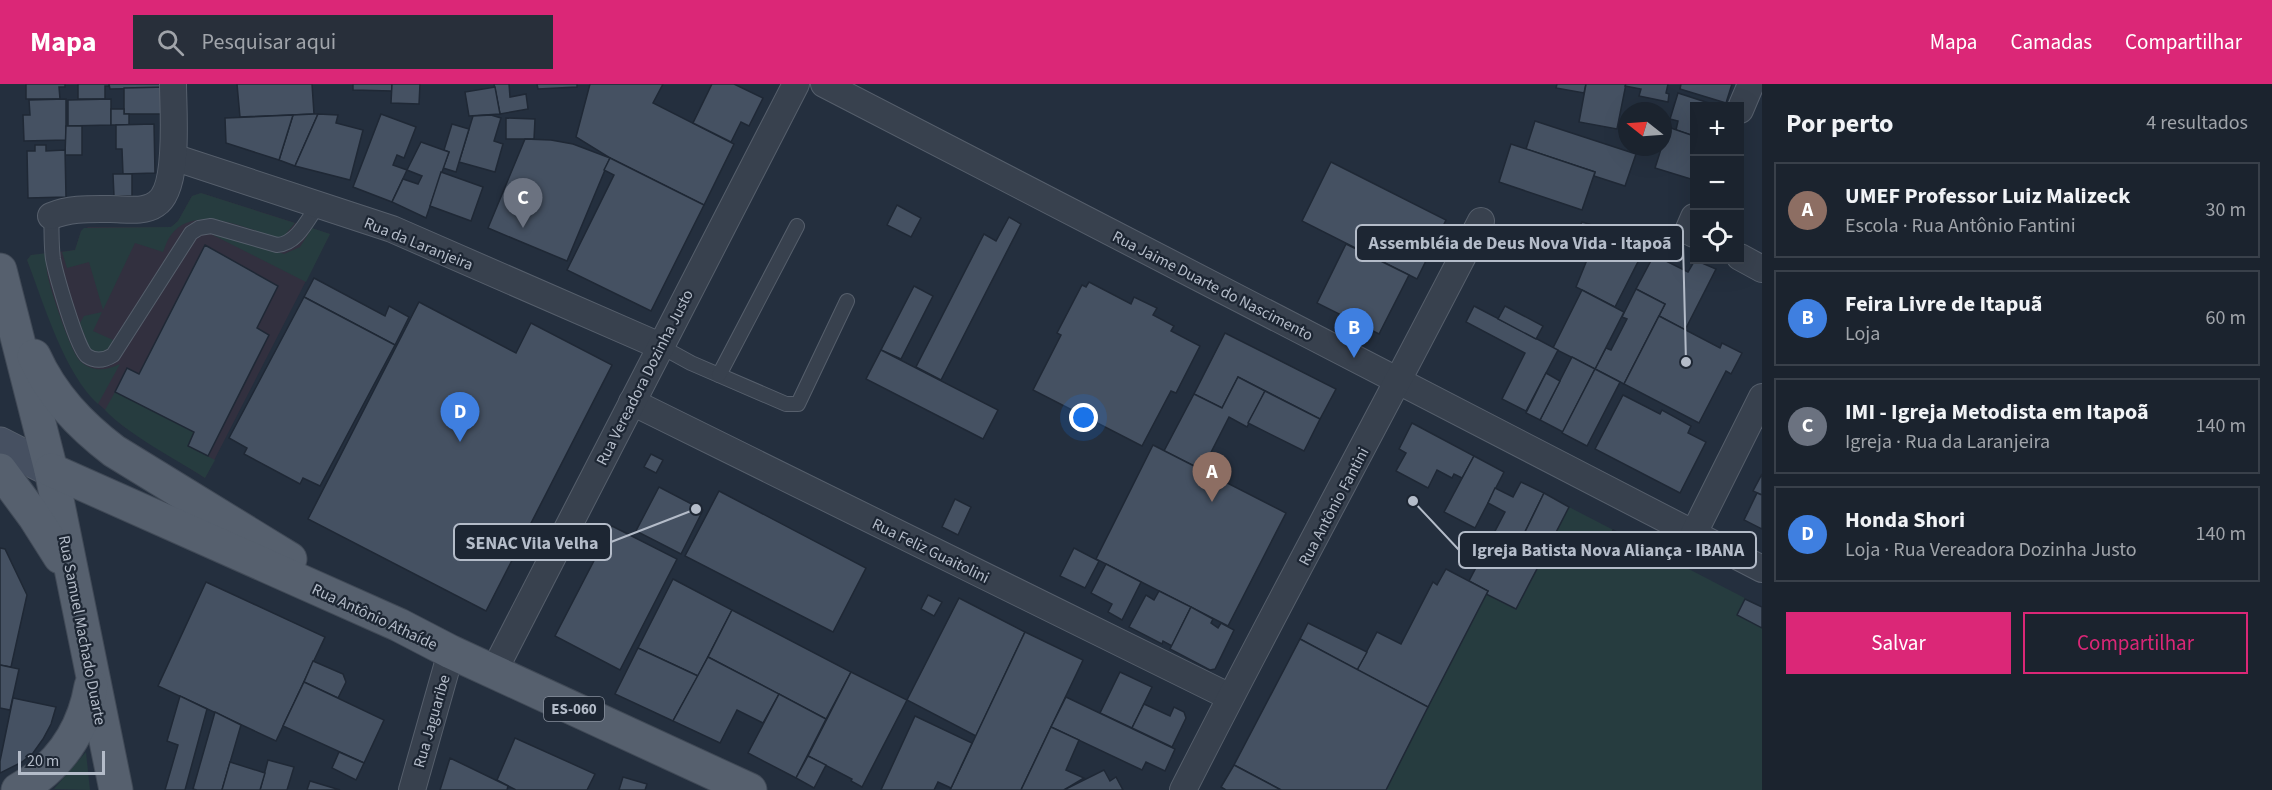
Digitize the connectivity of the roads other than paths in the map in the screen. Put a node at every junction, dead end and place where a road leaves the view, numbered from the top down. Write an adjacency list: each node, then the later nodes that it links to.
1 (173, 84): 6 (street)
2 (796, 84): 16 (street, Rua Vereadora Dozinha Justo)
3 (824, 84): 18 (street, Rua Jaime Duarte do Nascimento)
4 (1750, 84): 5 (street)
5 (1743, 102)
6 (172, 157): 7 (street, Rua da Laranjeira); 8 (street)
7 (318, 205): 8 (lane); 16 (street, Rua da Laranjeira)
8 (51, 216)
9 (1481, 221): 18 (street, Rua Antônio Fantini)
10 (797, 226): 17 (lane)
11 (1744, 259): 12 (street)
12 (1762, 269)
13 (0, 270): 15 (main road)
14 (847, 301): 17 (lane)
15 (12, 315): 23 (main road, Rua Samuel Machado Duarte); 27 (main road)
16 (660, 346): 17 (lane); 20 (street, Rua Vereadora Dozinha Justo)
17 (719, 375)
18 (1399, 381): 24 (street, Rua Jaime Duarte do Nascimento); 31 (street, Rua Antônio Fantini)
19 (1762, 397): 24 (street)
20 (632, 402): 29 (street, Rua Vereadora Dozinha Justo); 31 (street, Rua Feliz Guaitolini)
21 (0, 444): 23 (main road, Rua Antônio Athaíde)
22 (0, 470): 26 (main road)
23 (51, 470): 26 (main road, Rua Samuel Machado Duarte); 27 (main road, Rua Antônio Athaíde)
24 (1694, 533): 25 (street, Rua Jaime Duarte do Nascimento)
25 (1762, 569)
26 (73, 580): 30 (main road, Rua Samuel Machado Duarte)
27 (399, 626): 28 (main road, Rua Antônio Athaíde / ES-060)
28 (451, 652): 29 (main road, Rua Antônio Athaíde / ES-060); 34 (street, Rua Jaguaribe)
29 (494, 671): 35 (main road, Rua Antônio Athaíde / ES-060)
30 (93, 678): 32 (main road); 33 (main road, Rua Samuel Machado Duarte)
31 (1230, 697): 36 (street, Rua Antônio Fantini)
32 (18, 790)
33 (116, 790)
34 (412, 790)
35 (750, 790)
36 (1183, 790)

